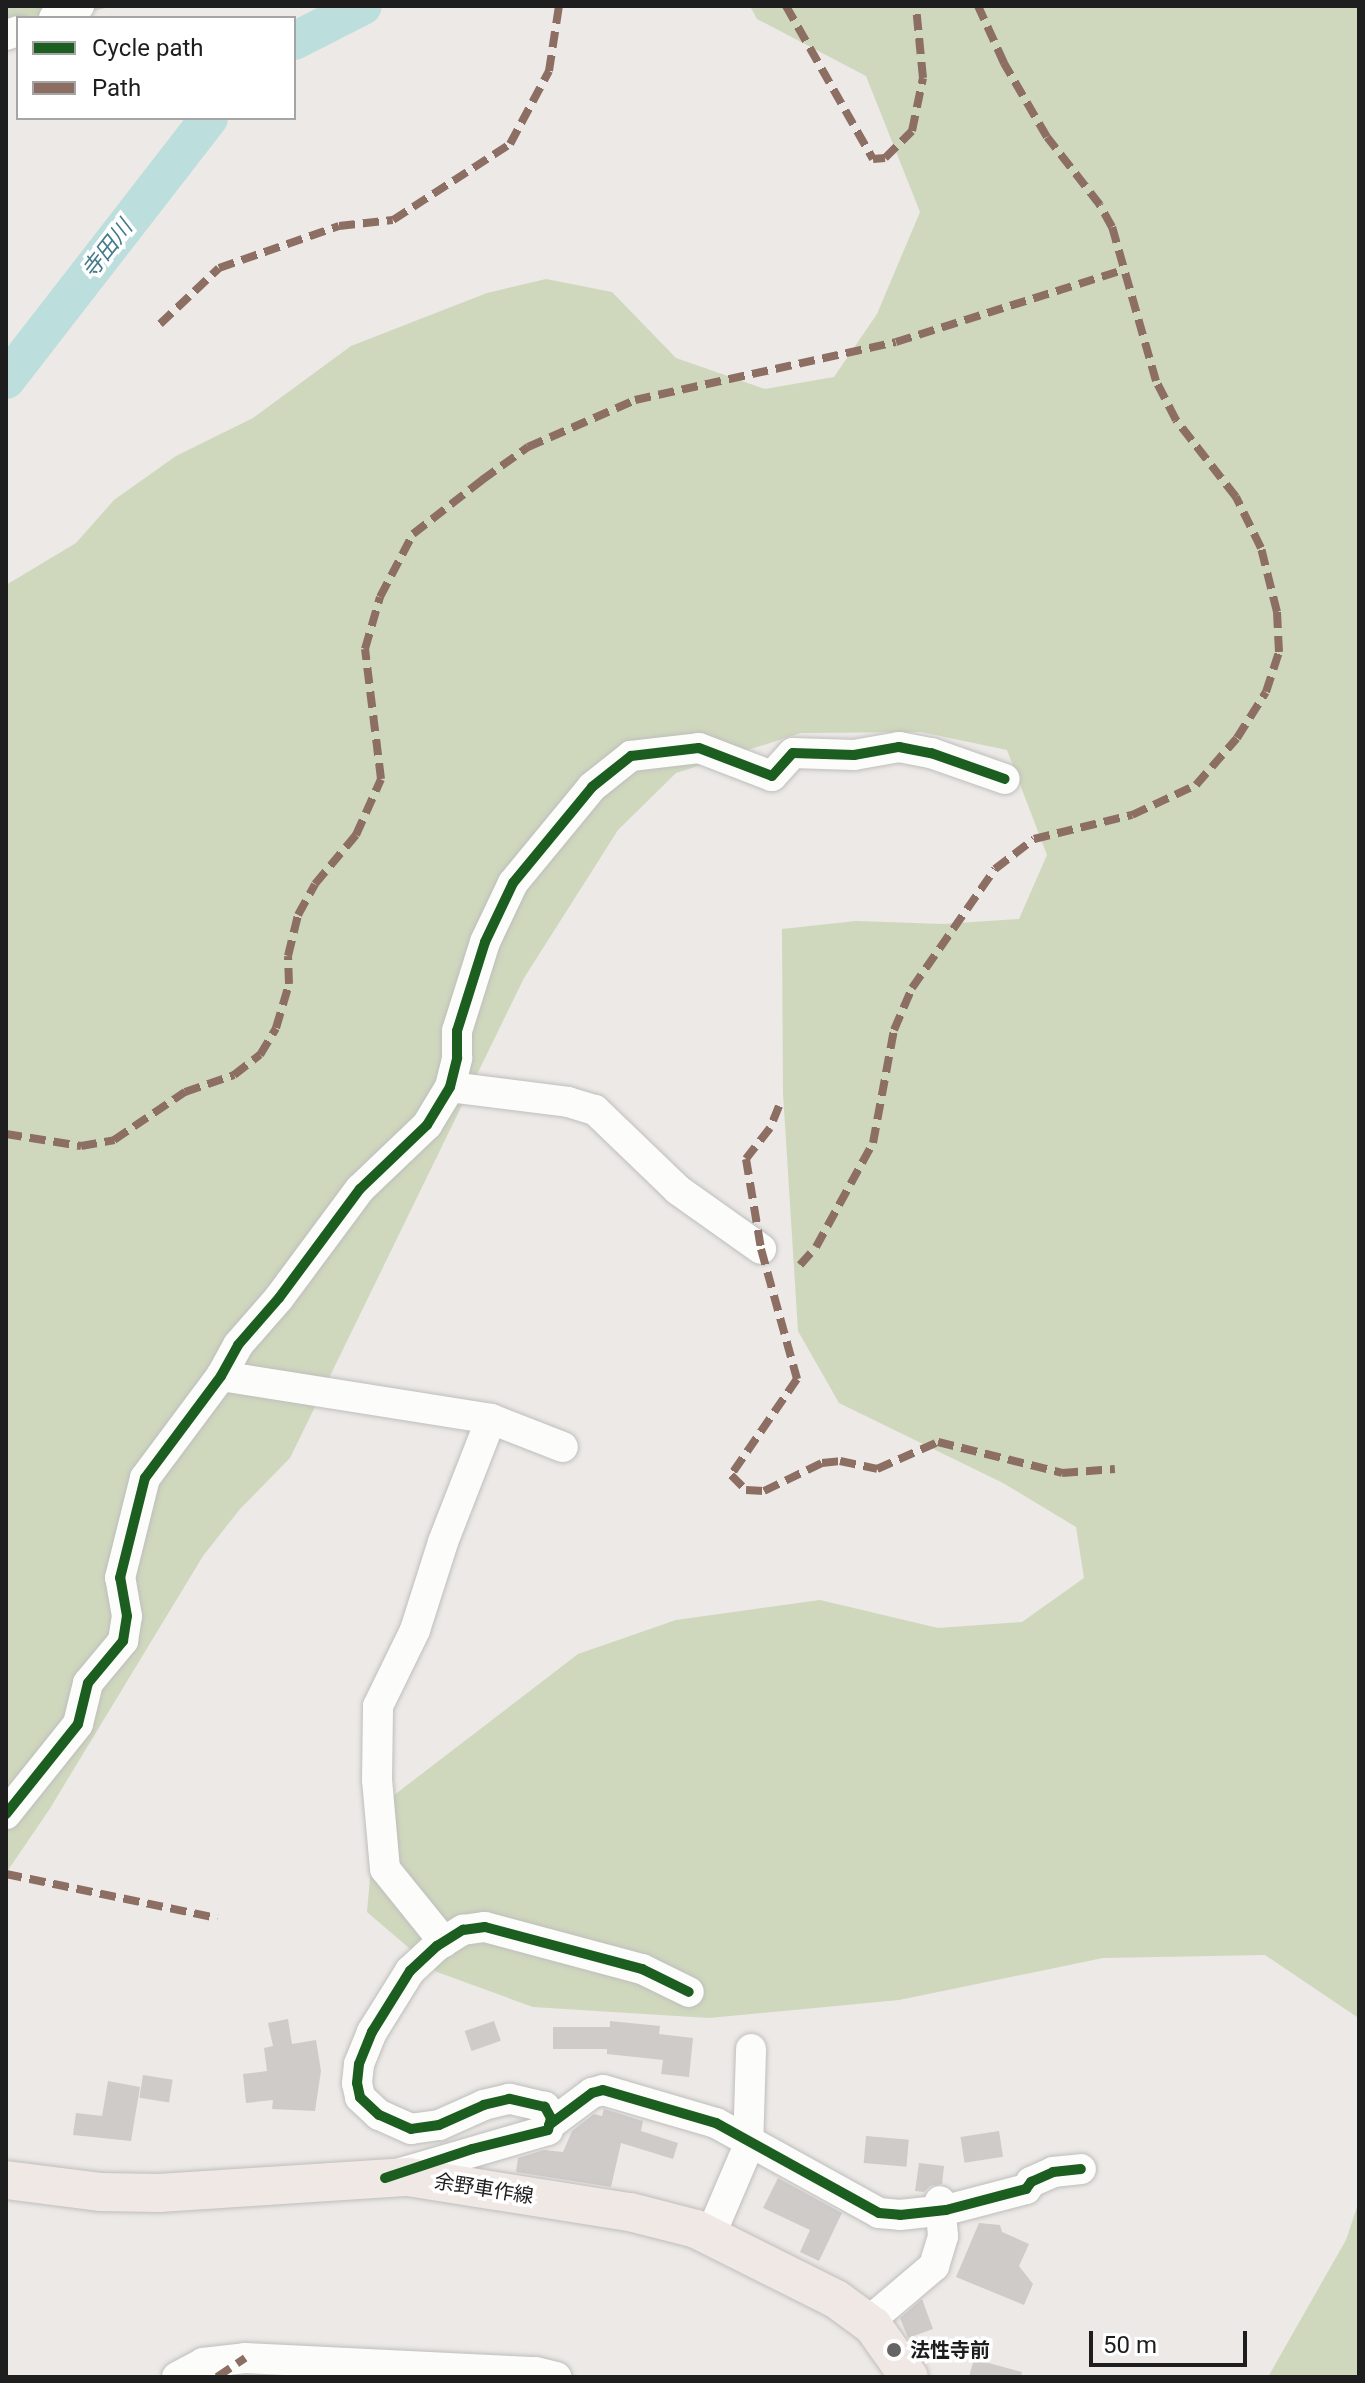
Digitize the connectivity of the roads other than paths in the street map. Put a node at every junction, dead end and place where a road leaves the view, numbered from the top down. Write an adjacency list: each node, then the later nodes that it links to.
1 (79, 6): 2 (street)
2 (58, 16)
3 (1005, 779): 4 (street)
4 (450, 1087): 5 (street); 6 (street)
5 (761, 1249)
6 (221, 1376): 7 (street); 9 (street)
7 (491, 1419): 8 (street); 10 (street)
8 (563, 1447)
9 (6, 1814)
10 (444, 1942): 11 (street); 13 (street)
11 (689, 1992)
12 (751, 2049): 14 (street)
13 (549, 2125): 14 (street); 16 (street)
14 (749, 2140): 18 (street); 19 (street)
15 (1081, 2169): 18 (street)
16 (385, 2178): 17 (main road, 余野車作線); 19 (main road, 余野車作線)
17 (6, 2180)
18 (941, 2206): 20 (street)
19 (710, 2236): 20 (main road, 余野車作線)
20 (868, 2322): 23 (main road, 余野車作線)
21 (177, 2377): 22 (street)
22 (556, 2377)
23 (909, 2377)

